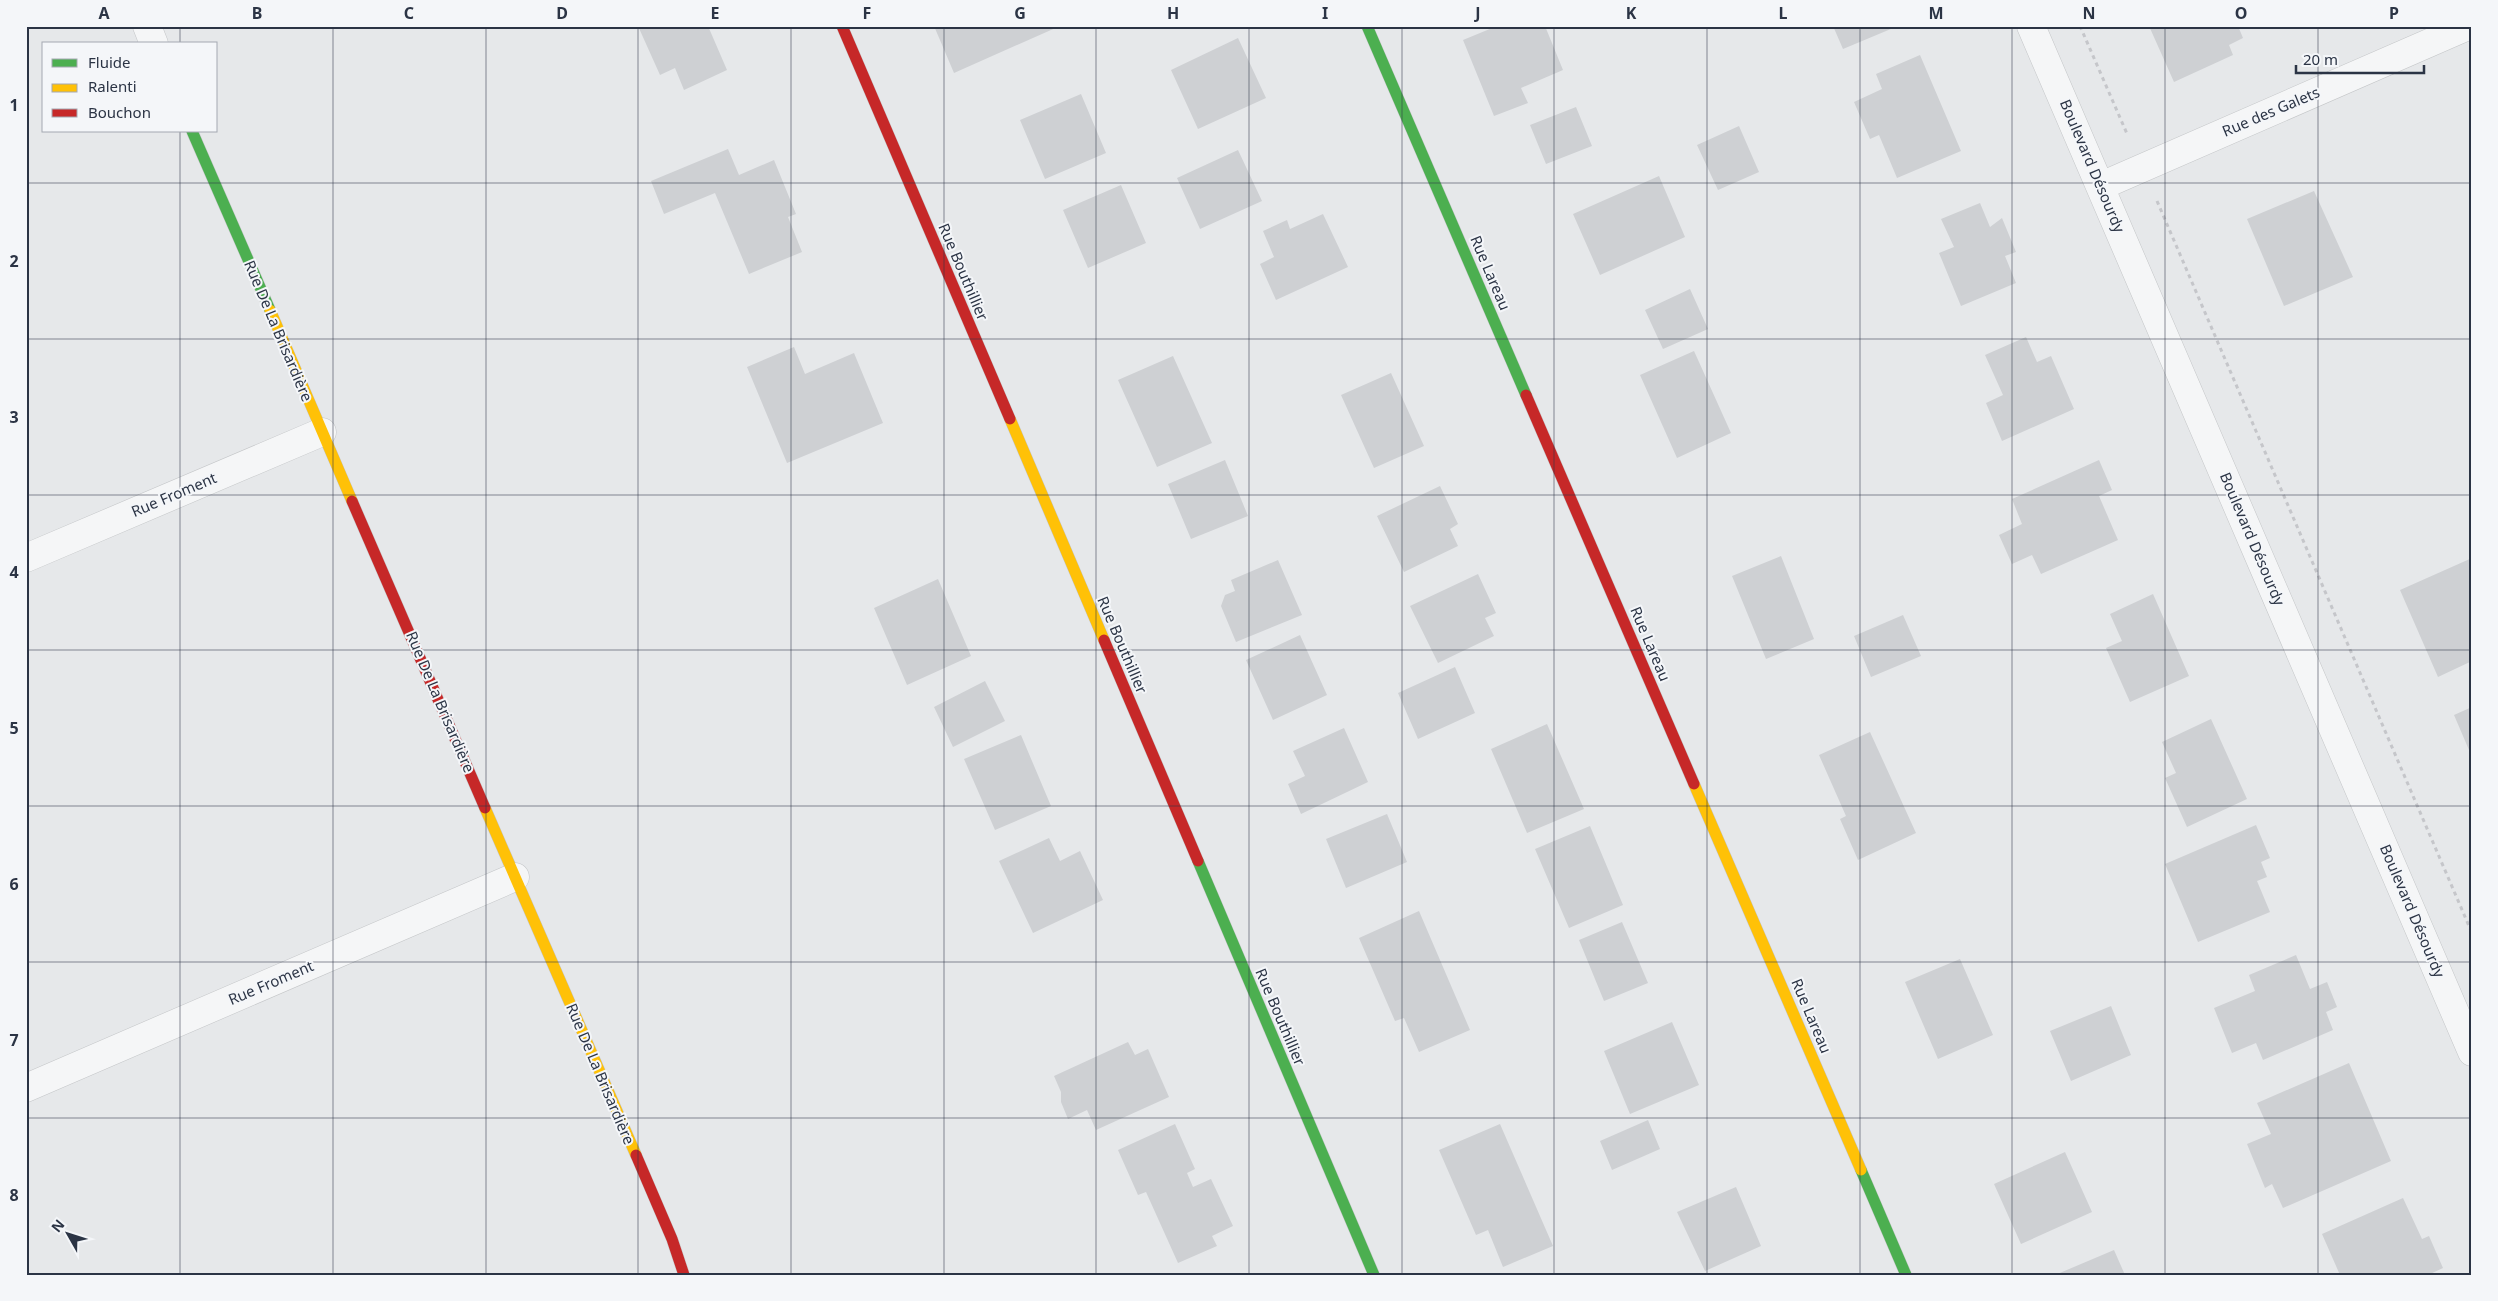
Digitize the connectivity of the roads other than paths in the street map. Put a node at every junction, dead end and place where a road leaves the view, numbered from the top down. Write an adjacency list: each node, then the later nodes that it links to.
1 (147, 26): 6 (street)
2 (842, 26): 15 (street, Rue Bouthillier)
3 (1367, 26): 16 (street, Rue Lareau)
4 (2032, 26): 8 (street, Boulevard Désourdy)
5 (2468, 26): 8 (street, Rue des Galets)
6 (153, 42)
7 (192, 132): 9 (street, Rue De La Brisardière)
8 (2101, 186): 12 (street, Boulevard Désourdy)
9 (322, 432): 10 (street, Rue Froment); 11 (street, Rue De La Brisardière)
10 (26, 558)
11 (515, 877): 13 (street, Rue Froment); 14 (street, Rue De La Brisardière)
12 (2472, 1052)
13 (26, 1088)
14 (684, 1275)
15 (1374, 1275)
16 (1906, 1275)

